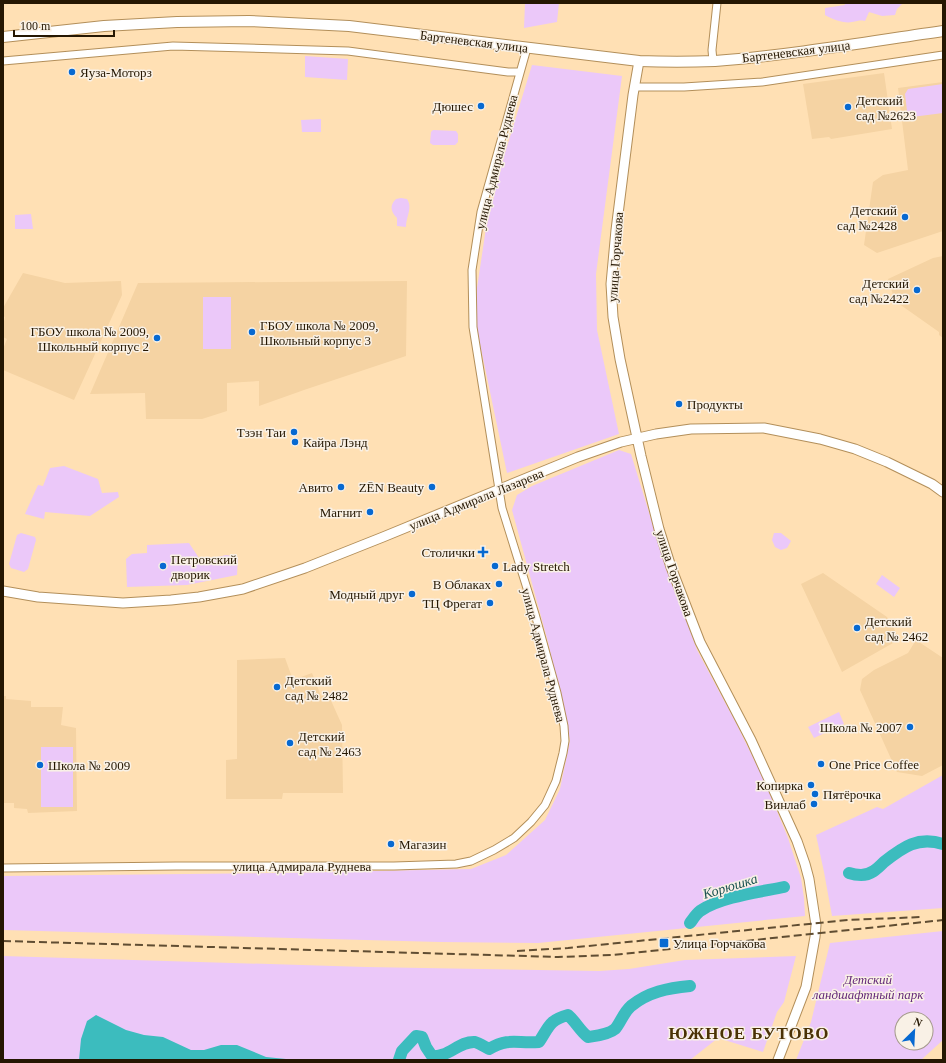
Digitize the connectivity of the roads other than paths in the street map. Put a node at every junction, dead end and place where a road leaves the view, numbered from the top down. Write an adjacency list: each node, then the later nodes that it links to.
1 (717, 3): 8 (street)
2 (943, 31): 8 (main road, Бартеневская улица)
3 (3, 37): 4 (main road, Бартеневская улица)
4 (527, 48): 7 (main road, Бартеневская улица); 9 (street, улица Адмирала Руднева)
5 (943, 55): 10 (street)
6 (3, 60): 9 (street)
7 (639, 61): 8 (main road, Бартеневская улица); 10 (street, улица Горчакова)
8 (713, 61)
9 (520, 72): 12 (street, улица Адмирала Руднева)
10 (634, 87): 11 (street, улица Горчакова)
11 (637, 438): 12 (street, улица Адмирала Лазарева); 13 (street, улица Адмирала Лазарева); 16 (street, улица Горчакова)
12 (500, 490): 14 (street, улица Адмирала Лазарева); 15 (street, улица Адмирала Руднева)
13 (943, 492)
14 (3, 591)
15 (3, 868)
16 (778, 1060)

